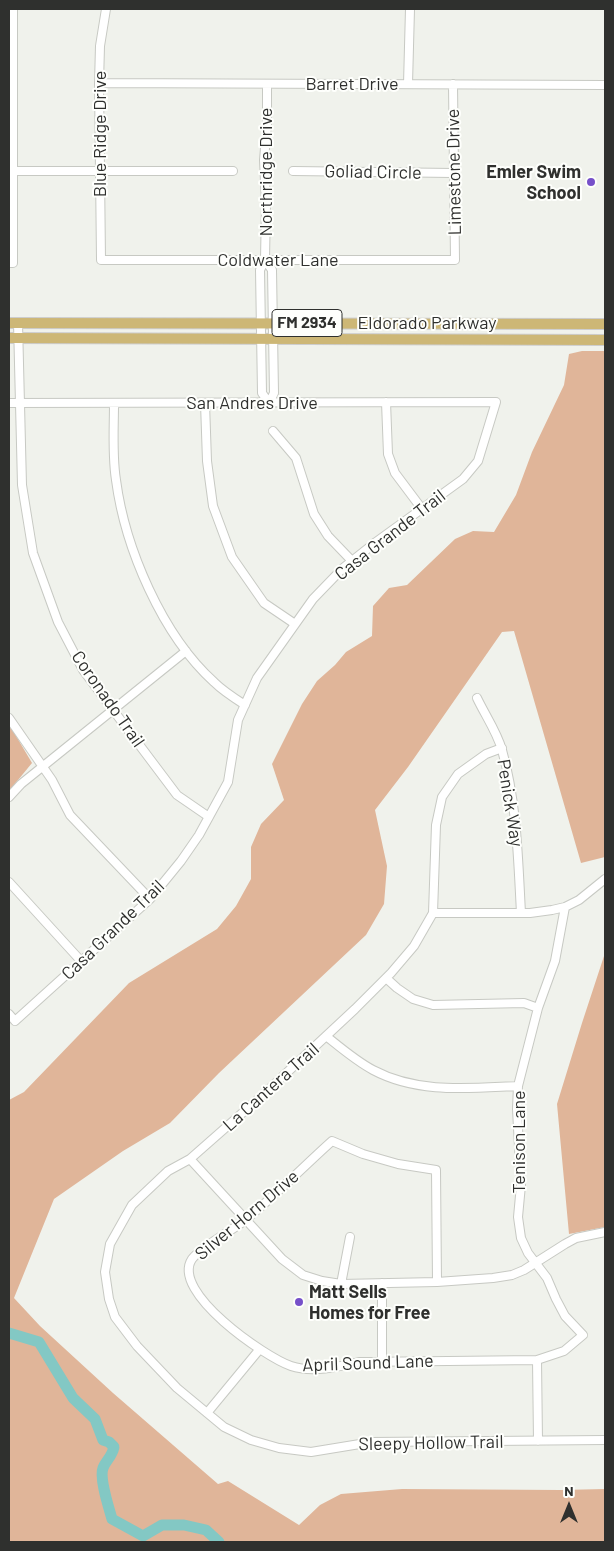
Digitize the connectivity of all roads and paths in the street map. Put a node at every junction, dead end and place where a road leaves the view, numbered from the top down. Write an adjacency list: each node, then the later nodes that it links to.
1 (13, 9): 5 (street)
2 (106, 9): 4 (street, Blue Ridge Drive)
3 (410, 9): 7 (street)
4 (99, 83): 6 (street, Barret Drive); 11 (street, Blue Ridge Drive)
5 (11, 84): 10 (street)
6 (267, 84): 7 (street, Barret Drive); 16 (street, Northridge Drive)
7 (408, 84): 8 (street, Barret Drive)
8 (453, 84): 9 (street, Barret Drive); 14 (street, Limestone Drive)
9 (605, 85)
10 (10, 170): 11 (street); 18 (street)
11 (100, 170): 12 (street); 15 (street, Blue Ridge Drive)
12 (234, 171)
13 (293, 171): 14 (street, Goliad Circle)
14 (454, 173): 17 (street, Limestone Drive)
15 (101, 260): 16 (street, Coldwater Lane)
16 (265, 260): 17 (street, Coldwater Lane); 20 (street, Northridge Drive); 21 (street, Northridge Drive)
17 (455, 260)
18 (11, 263)
19 (14, 323): 20 (main road, Eldorado Parkway / FM 2934); 23 (street, Coronado Trail)
20 (261, 323): 21 (main road, Eldorado Parkway / FM 2934); 24 (street, Northridge Drive)
21 (273, 323): 22 (main road, Eldorado Parkway / FM 2934); 25 (street, Northridge Drive)
22 (605, 324)
23 (14, 338): 24 (main road, Eldorado Parkway / FM 2934); 30 (street, Coronado Trail)
24 (261, 339): 25 (main road, Eldorado Parkway / FM 2934); 33 (street, Northridge Drive)
25 (273, 339): 26 (main road, Eldorado Parkway / FM 2934); 33 (street, Northridge Drive)
26 (605, 340)
27 (386, 402): 28 (street, San Andres Drive); 33 (street, San Andres Drive); 35 (street)
28 (496, 402): 35 (street, Casa Grande Trail)
29 (9, 403): 30 (street, San Andres Drive)
30 (20, 403): 31 (street, San Andres Drive); 41 (street, Coronado Trail)
31 (114, 403): 32 (street, San Andres Drive); 38 (street)
32 (205, 403): 33 (street, San Andres Drive); 37 (street)
33 (269, 403)
34 (273, 431): 36 (street)
35 (422, 508): 36 (street, Casa Grande Trail)
36 (352, 561): 37 (street, Casa Grande Trail)
37 (295, 624): 40 (street, Casa Grande Trail)
38 (186, 652): 40 (street); 41 (street)
39 (477, 698): 43 (street, Penick Way)
40 (244, 705): 46 (street, Casa Grande Trail)
41 (114, 710): 44 (street); 46 (street, Coronado Trail)
42 (9, 718): 44 (street)
43 (502, 748): 51 (street, La Cantera Trail); 52 (street, Penick Way)
44 (42, 768): 45 (street); 49 (street)
45 (9, 797)
46 (209, 817): 49 (street, Casa Grande Trail)
47 (605, 879): 50 (street)
48 (9, 882): 53 (street)
49 (150, 898): 53 (street, Casa Grande Trail)
50 (566, 907): 52 (street); 55 (street, Tenison Lane)
51 (433, 913): 52 (street); 54 (street, La Cantera Trail)
52 (521, 913)
53 (81, 961): 56 (street, Casa Grande Trail)
54 (386, 978): 55 (street); 57 (street, La Cantera Trail)
55 (538, 1008): 58 (street, Tenison Lane)
56 (9, 1014)
57 (326, 1036): 58 (street); 59 (street, La Cantera Trail)
58 (518, 1086): 63 (street, Tenison Lane)
59 (190, 1159): 60 (street); 72 (street, La Cantera Trail)
60 (246, 1219): 64 (street, Silver Horn Drive); 65 (street, Silver Horn Drive); 67 (street)
61 (605, 1232): 63 (street)
62 (350, 1236): 67 (street)
63 (536, 1262): 65 (street); 68 (street, Tenison Lane)
64 (188, 1270): 69 (street, April Sound Lane)
65 (437, 1282): 66 (street)
66 (382, 1283): 67 (street); 71 (street)
67 (341, 1284)
68 (583, 1335): 70 (street, April Sound Lane)
69 (259, 1350): 71 (street, April Sound Lane); 72 (street)
70 (537, 1360): 71 (street, April Sound Lane); 74 (street)
71 (382, 1362)
72 (207, 1412): 74 (street, Sleepy Hollow Trail)
73 (605, 1440): 74 (street, Sleepy Hollow Trail)
74 (538, 1441)

